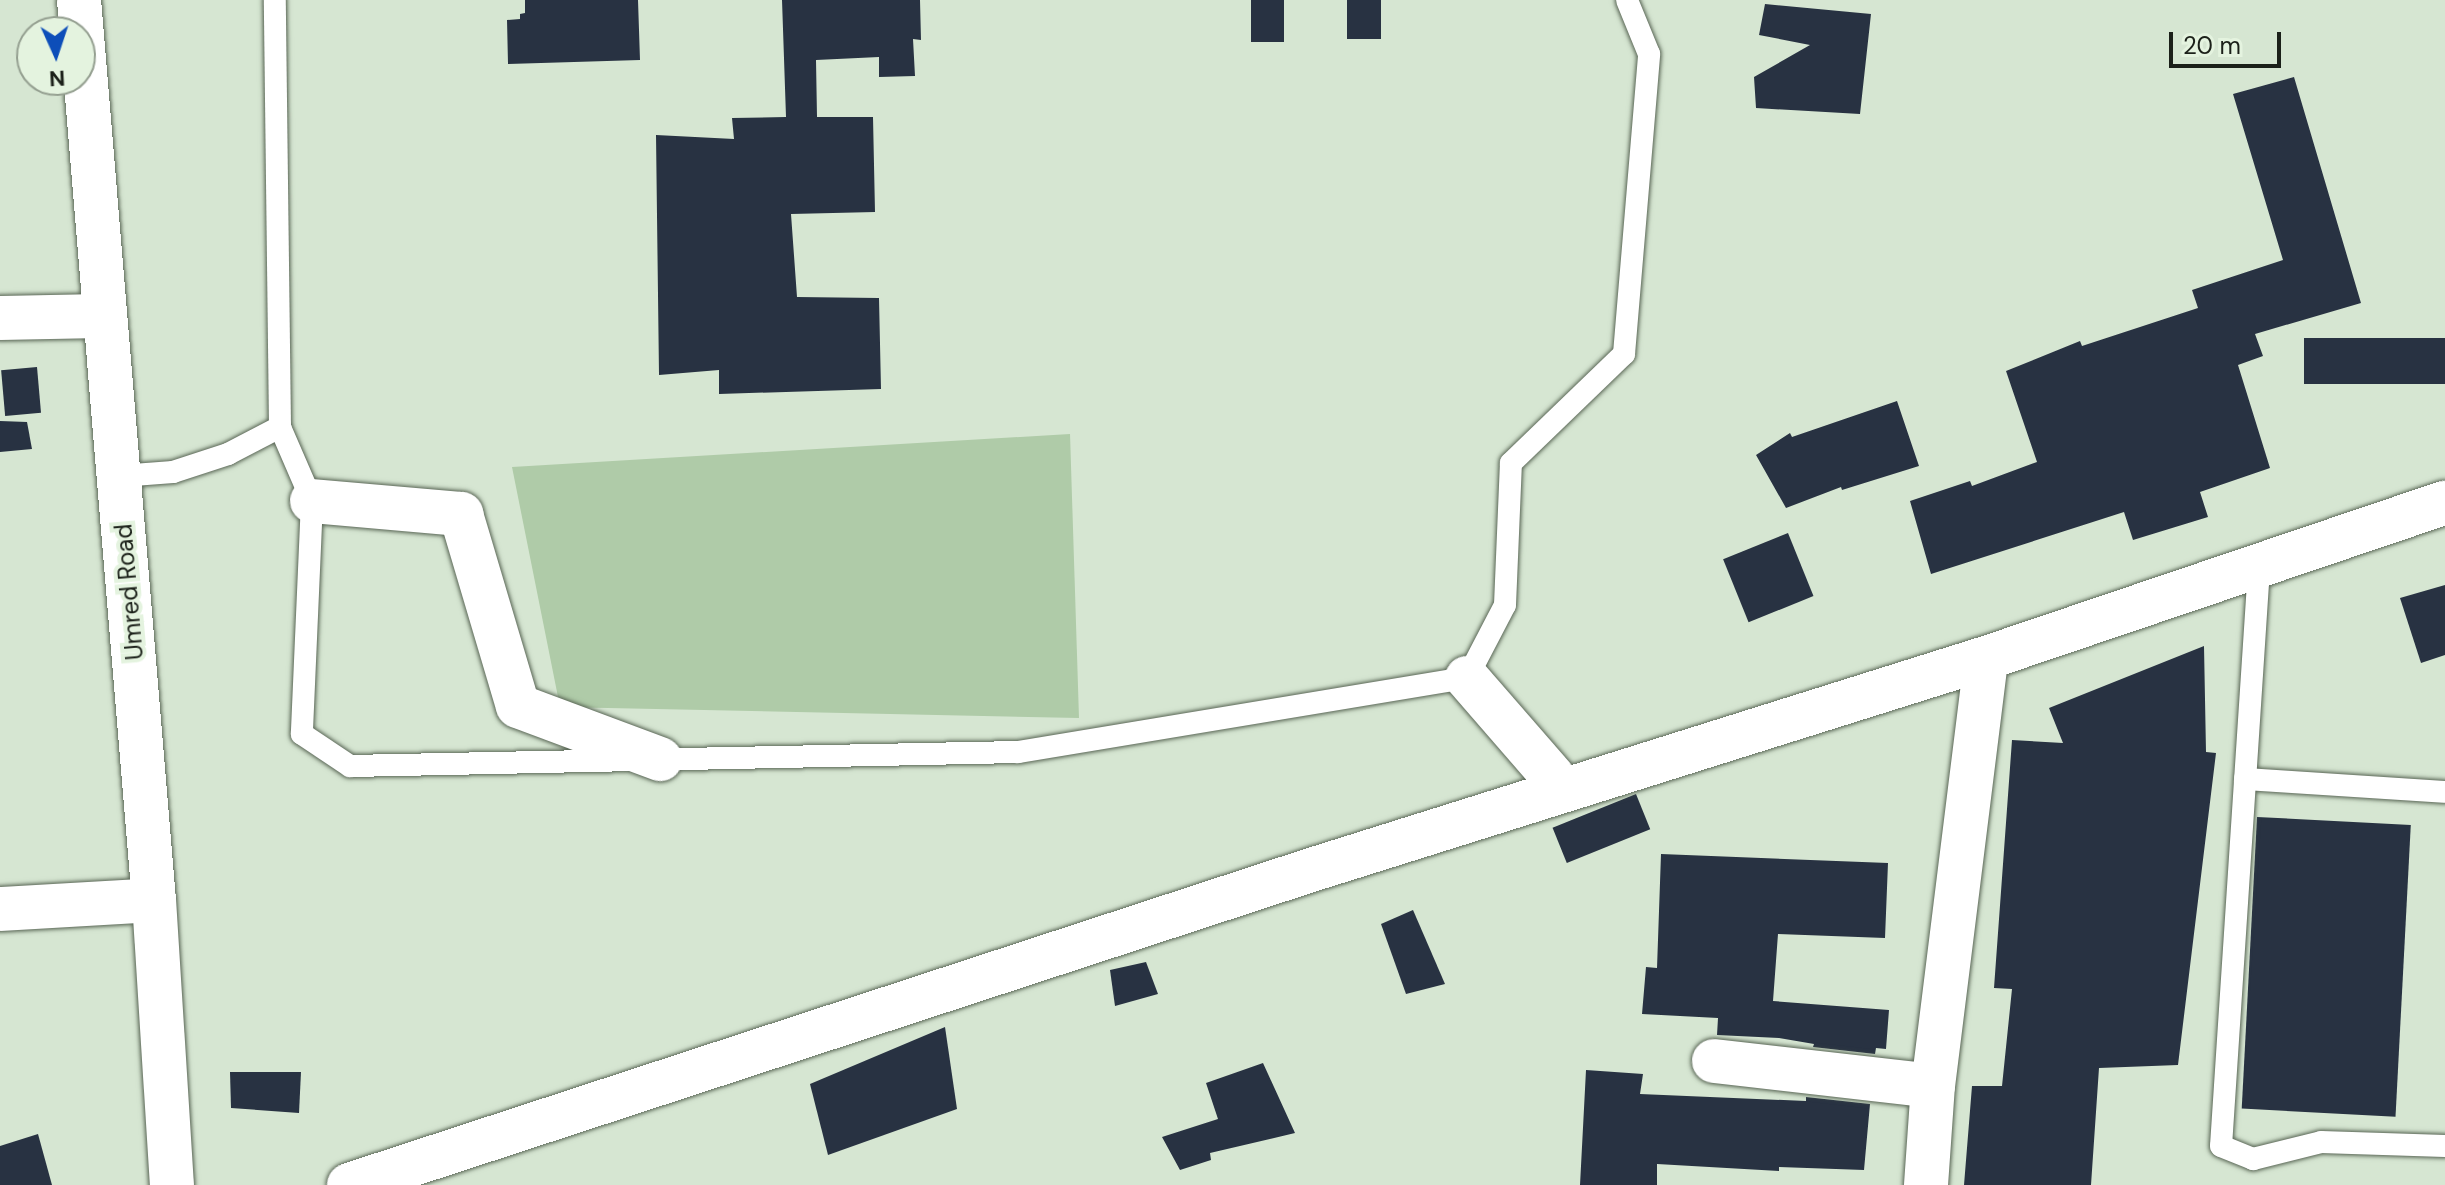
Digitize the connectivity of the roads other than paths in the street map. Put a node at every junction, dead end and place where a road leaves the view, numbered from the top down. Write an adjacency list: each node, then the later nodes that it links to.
1 (79, 0): 4 (street, Umred Road)
2 (275, 0): 6 (lane)
3 (1627, 0): 12 (lane)
4 (104, 316): 5 (street); 7 (street, Umred Road)
5 (0, 318)
6 (280, 427): 7 (lane); 8 (lane)
7 (120, 476): 17 (street, Umred Road)
8 (312, 501): 13 (street); 13 (lane)
9 (2445, 503): 10 (street)
10 (2259, 568): 11 (street); 15 (lane)
11 (1986, 658): 20 (street); 23 (street)
12 (1467, 678): 13 (lane); 14 (street)
13 (660, 759)
14 (1553, 777)
15 (2245, 779): 16 (lane); 21 (lane)
16 (2445, 792)
17 (154, 900): 18 (street); 22 (street, Umred Road)
18 (0, 909)
19 (1714, 1061): 20 (street)
20 (1933, 1086): 24 (street)
21 (2445, 1146)
22 (172, 1185)
23 (349, 1185)
24 (1926, 1185)

